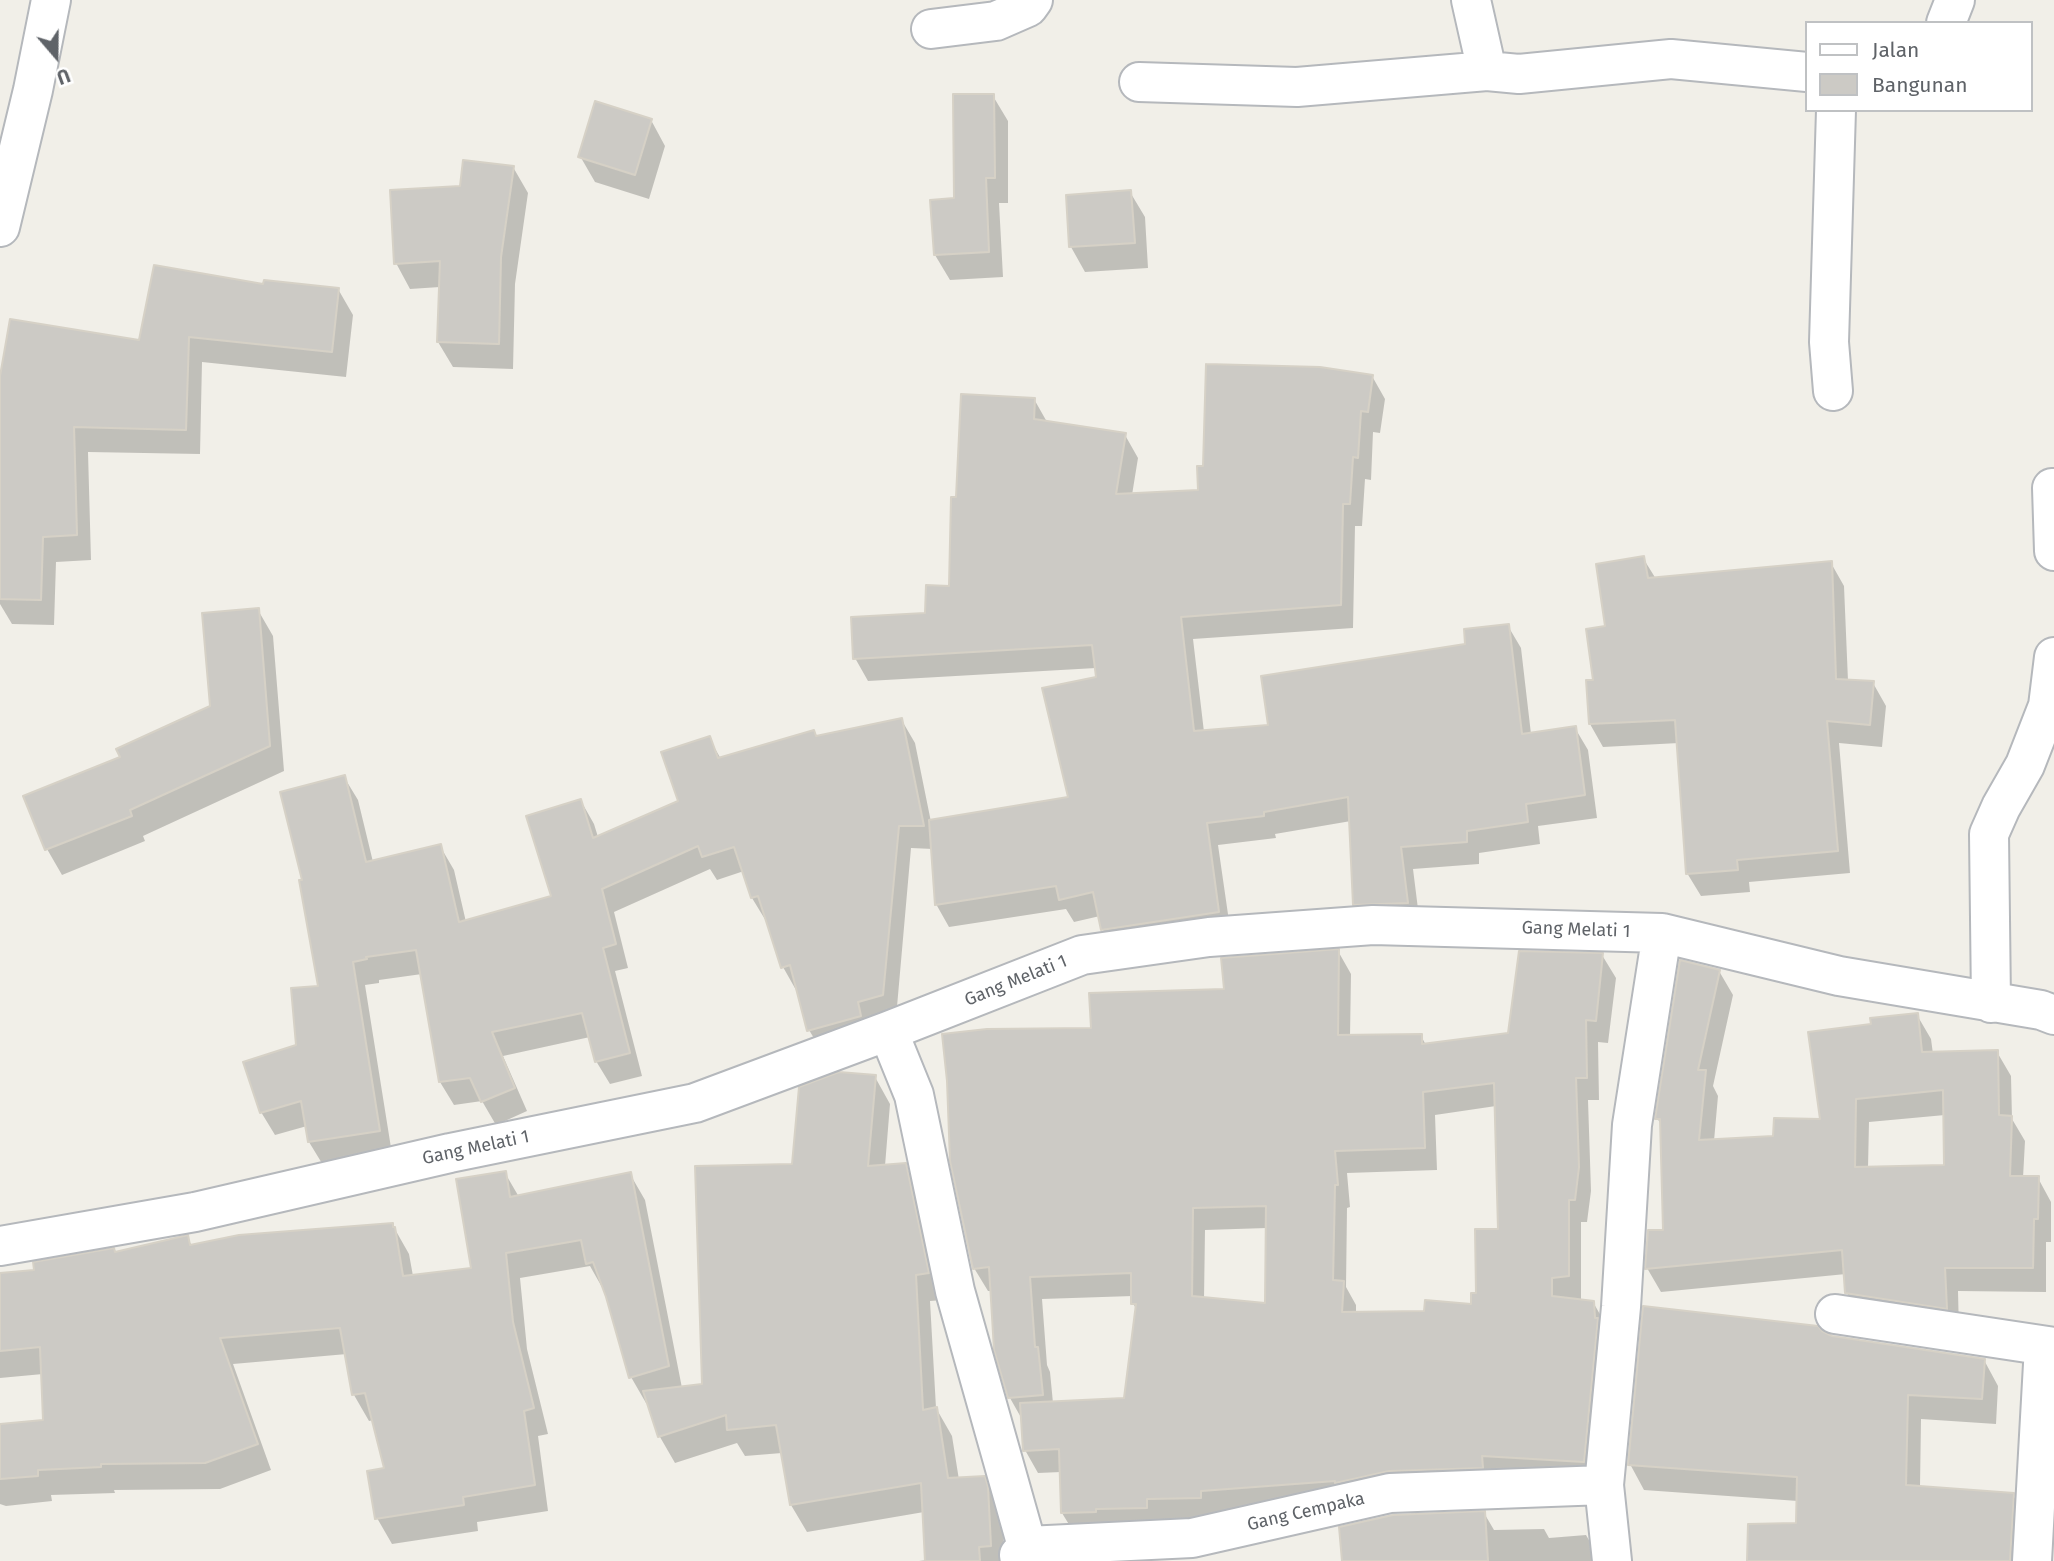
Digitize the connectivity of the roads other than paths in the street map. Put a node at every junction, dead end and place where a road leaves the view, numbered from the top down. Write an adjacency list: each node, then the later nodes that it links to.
1 (51, 0): 11 (street)
2 (1033, 0): 6 (street)
3 (1471, 0): 7 (street)
4 (1955, 0): 5 (street)
5 (1947, 21)
6 (931, 29)
7 (1487, 71): 8 (street); 9 (street)
8 (1806, 72)
9 (1139, 82)
10 (1836, 112): 12 (street)
11 (0, 227)
12 (1833, 391)
13 (2052, 488): 14 (street)
14 (2054, 551)
15 (2054, 657): 17 (street)
16 (1662, 933): 17 (street, Gang Melati 1); 19 (street, Gang Melati 1); 23 (street)
17 (1991, 1003): 18 (street, Gang Melati 1)
18 (2054, 1015)
19 (888, 1031): 20 (street, Gang Melati 1); 24 (street)
20 (0, 1246)
21 (1835, 1314): 22 (street)
22 (2049, 1346): 26 (street)
23 (1604, 1485): 24 (street, Gang Cempaka); 25 (street)
24 (1023, 1554)
25 (1612, 1561)
26 (2032, 1561)

